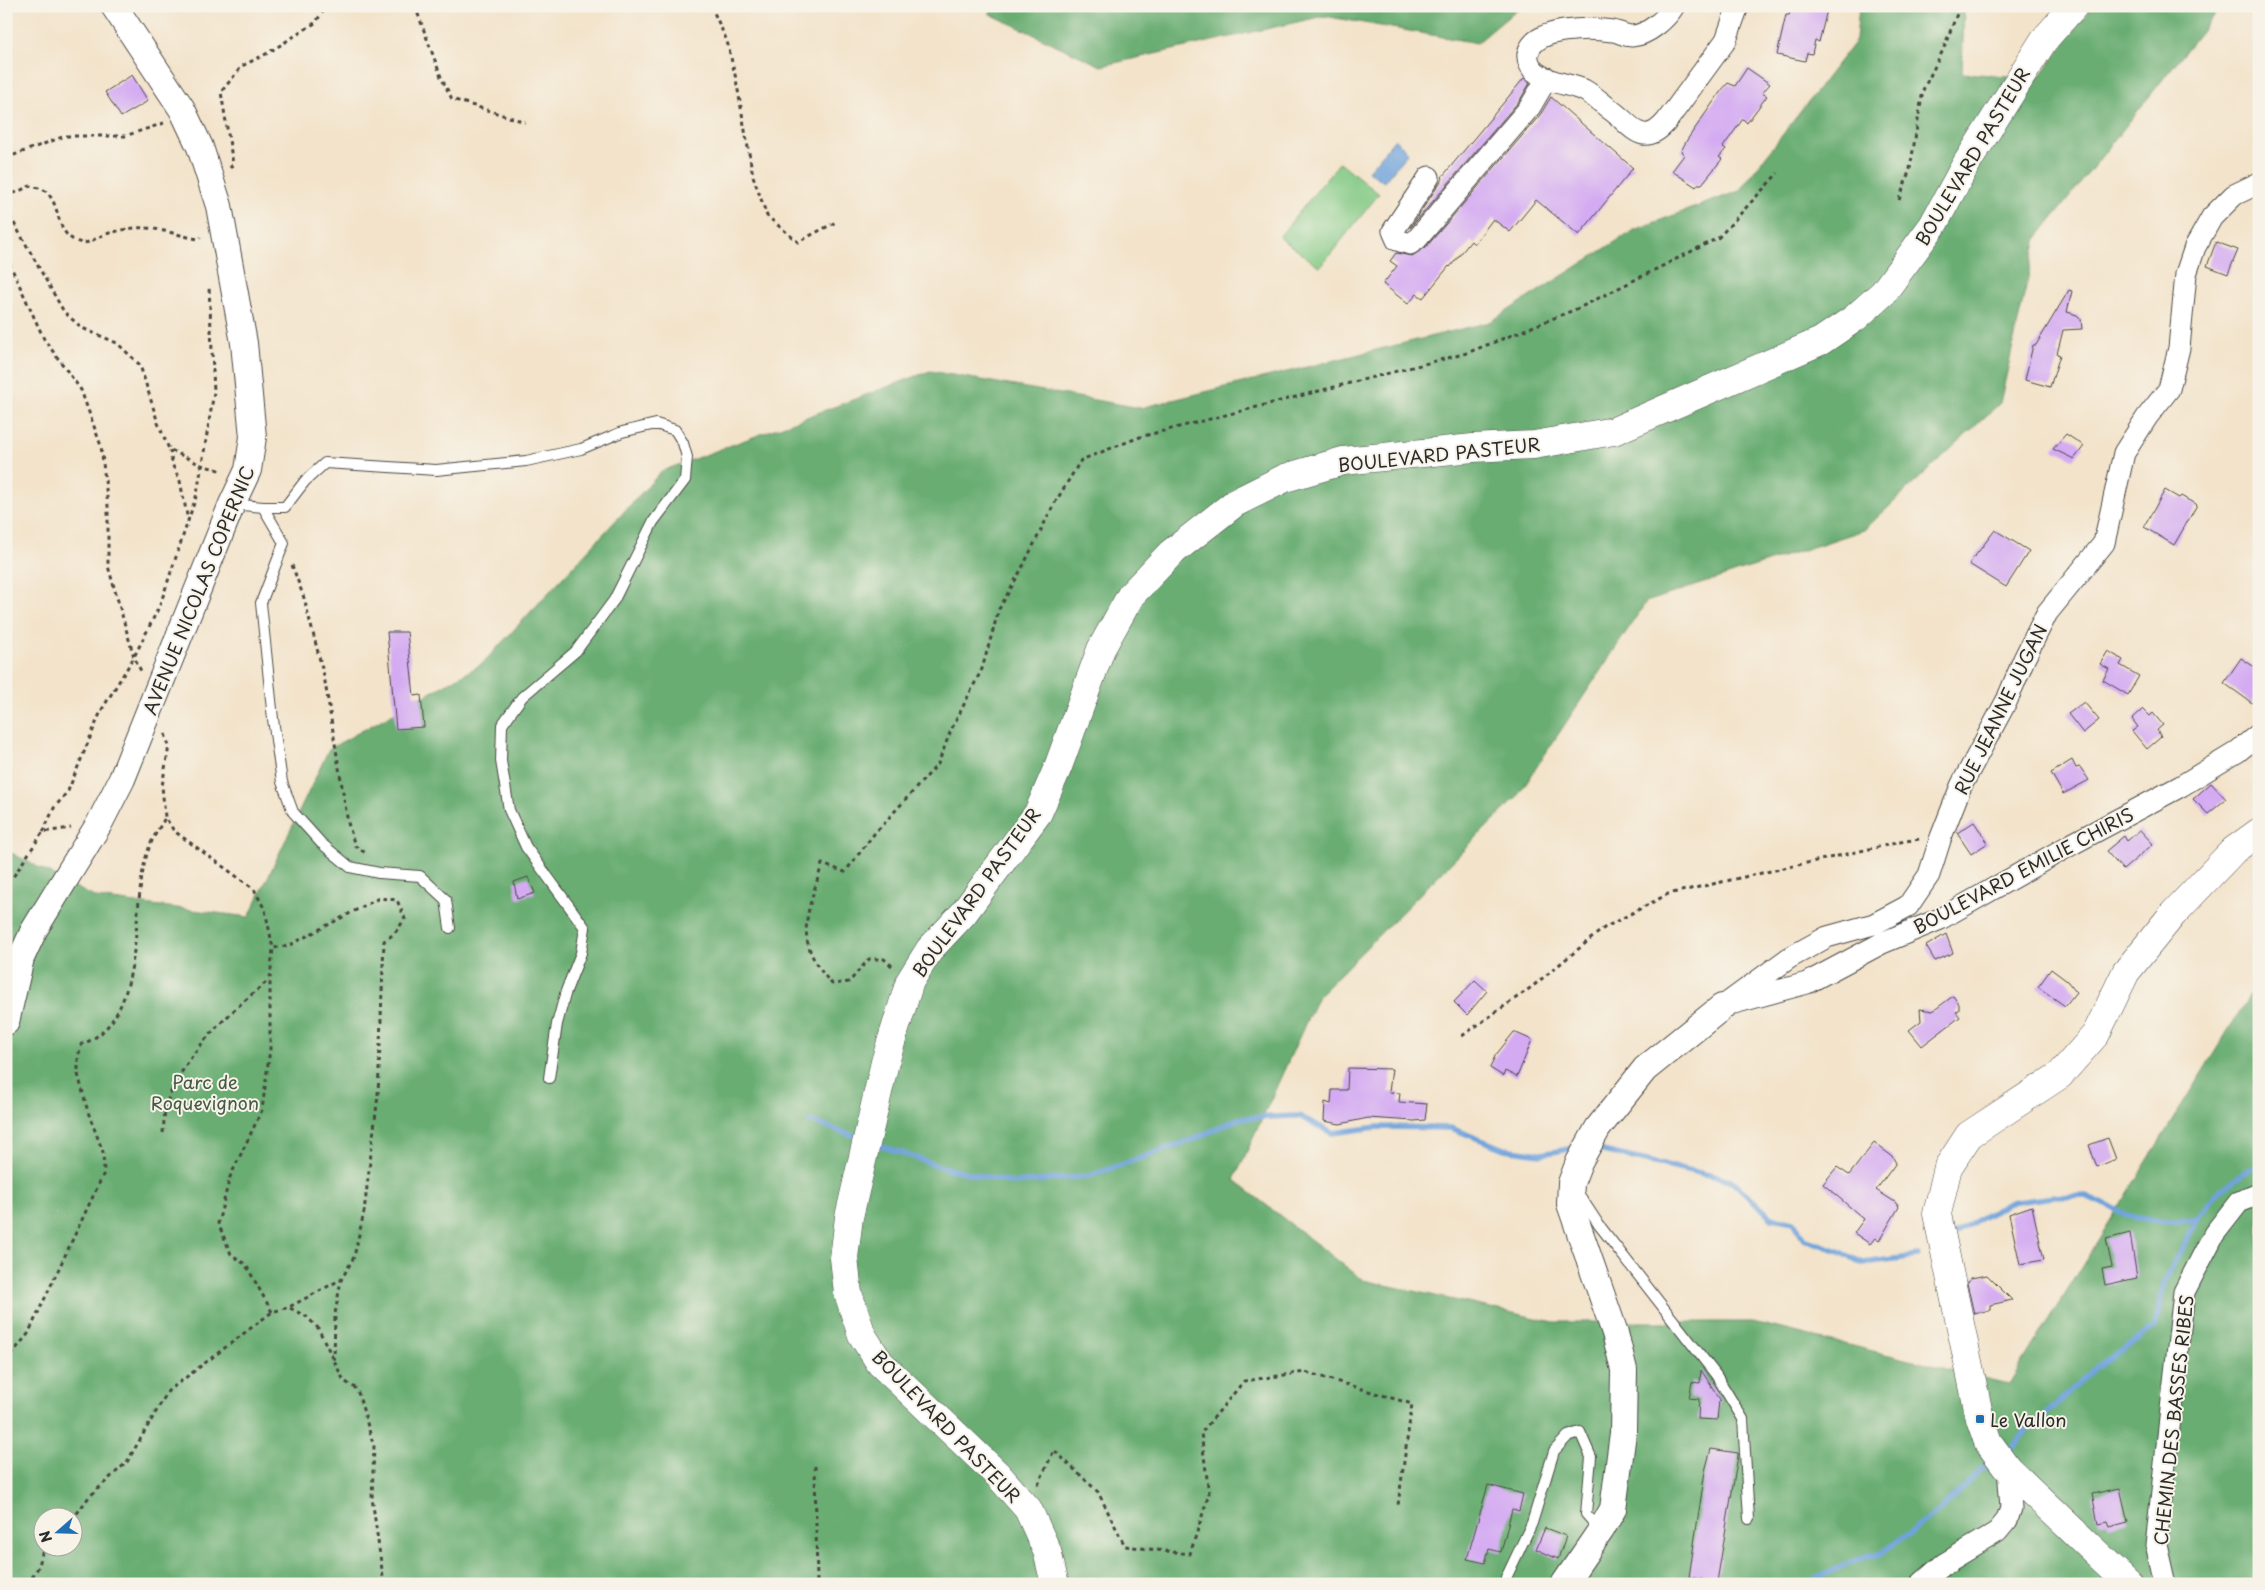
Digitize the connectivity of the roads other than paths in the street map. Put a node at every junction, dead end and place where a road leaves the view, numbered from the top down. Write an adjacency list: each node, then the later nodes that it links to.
1 (114, 6): 8 (street, AVENUE NICOLAS COPERNIC)
2 (1674, 6): 5 (street)
3 (1738, 6): 5 (street)
4 (2074, 6): 22 (main road, BOULEVARD PASTEUR)
5 (1547, 78): 6 (street)
6 (1429, 177)
7 (2259, 183): 13 (street, RUE JEANNE JUGAN)
8 (232, 504): 9 (lane); 14 (street, AVENUE NICOLAS COPERNIC)
9 (263, 507): 12 (lane); 15 (lane)
10 (2259, 734): 13 (street, BOULEVARD EMILIE CHIRIS)
11 (2259, 832): 18 (main road)
12 (450, 928)
13 (1722, 1007): 16 (street, RUE JEANNE JUGAN)
14 (6, 1022)
15 (549, 1078)
16 (1575, 1172): 19 (lane); 20 (street)
17 (2259, 1194): 26 (street, CHEMIN DES BASSES RIBES)
18 (2008, 1469): 24 (street); 25 (main road)
19 (1749, 1519)
20 (1601, 1530): 21 (lane); 23 (street)
21 (1506, 1578)
22 (1055, 1584)
23 (1564, 1584)
24 (1921, 1584)
25 (2130, 1584)
26 (2166, 1584)

